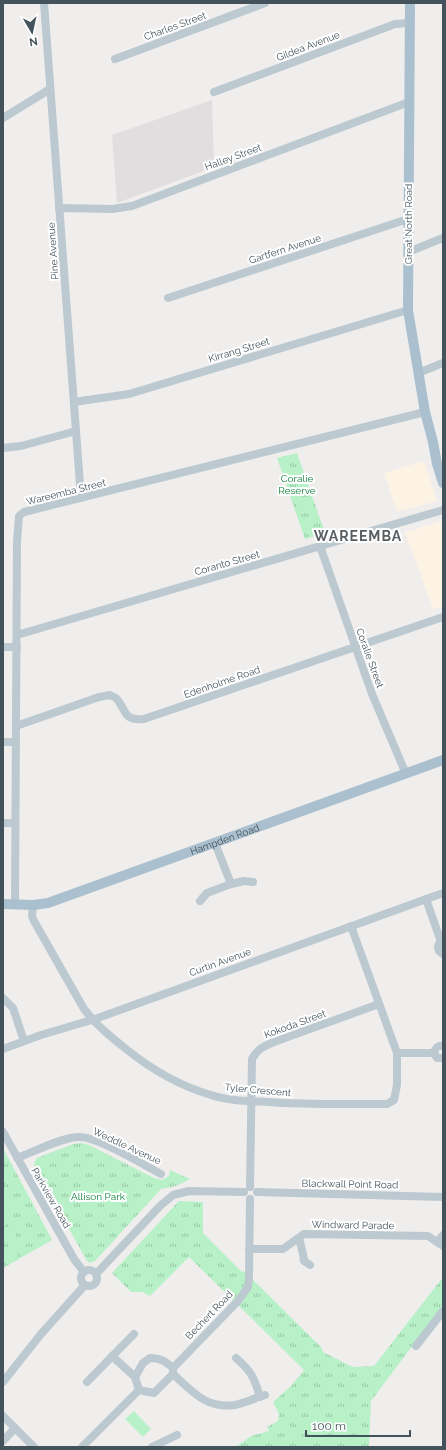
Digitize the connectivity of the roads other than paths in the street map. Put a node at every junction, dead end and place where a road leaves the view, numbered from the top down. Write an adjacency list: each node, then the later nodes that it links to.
1 (44, 3): 6 (street, Pine Avenue)
2 (265, 3): 5 (street, Charles Street)
3 (410, 3): 4 (main road, Great North Road)
4 (410, 23): 7 (street, Gildea Avenue); 8 (main road, Great North Road)
5 (115, 59)
6 (50, 89): 9 (street); 10 (street, Pine Avenue)
7 (214, 92)
8 (409, 102): 10 (street, Halley Street); 11 (main road, Great North Road)
9 (3, 118)
10 (59, 208): 18 (street, Pine Avenue)
11 (408, 219): 13 (main road, Great North Road); 14 (street, Gartfern Avenue)
12 (443, 238): 13 (street)
13 (408, 252): 15 (main road, Great North Road)
14 (168, 298)
15 (408, 310): 17 (main road, Great North Road); 18 (street, Kirrang Street)
16 (443, 363): 17 (street)
17 (418, 373): 19 (main road, Great North Road)
18 (74, 402): 20 (street, Pine Avenue)
19 (425, 412): 21 (main road, Great North Road); 25 (street, Wareemba Street)
20 (76, 432): 22 (street); 25 (street, Pine Avenue)
21 (433, 442): 23 (main road, Great North Road); 24 (main road, Great North Road)
22 (3, 448)
23 (443, 464)
24 (443, 483)
25 (82, 498): 29 (street, Wareemba Street)
26 (443, 510): 27 (street, Coranto Street)
27 (320, 546): 29 (street, Coranto Street); 32 (street, Coralie Street)
28 (443, 617): 32 (street, Edenholme Road)
29 (17, 635): 31 (street, Wareemba Street)
30 (3, 647): 31 (street)
31 (17, 647): 33 (street, Wareemba Street)
32 (355, 647): 33 (street, Edenholme Road); 37 (street, Coralie Street)
33 (16, 726): 35 (street, Wareemba Street)
34 (3, 742): 35 (street)
35 (15, 742): 39 (street, Wareemba Street)
36 (443, 760): 37 (main road, Hampden Road)
37 (406, 774): 40 (main road, Hampden Road)
38 (3, 823): 39 (street)
39 (15, 823): 47 (street, Wareemba Street)
40 (215, 843): 42 (street); 48 (main road, Hampden Road)
41 (253, 882): 42 (street)
42 (231, 884): 45 (street)
43 (443, 893): 44 (street, Curtin Avenue)
44 (426, 899): 49 (street, Curtin Avenue); 50 (street)
45 (200, 901)
46 (3, 904): 47 (main road, Hampden Road)
47 (15, 904): 48 (main road, Hampden Road)
48 (33, 905): 54 (street, Tyler Crescent)
49 (351, 926): 53 (street, Tyler Crescent); 54 (street, Curtin Avenue)
50 (442, 942): 51 (street)
51 (443, 954)
52 (3, 998): 55 (street)
53 (379, 1004): 58 (street, Tyler Crescent); 61 (street, Kokoda Street)
54 (92, 1020): 55 (street, Curtin Avenue); 61 (street, Tyler Crescent)
55 (24, 1041): 57 (street, Curtin Avenue)
56 (443, 1046): 59 (street)
57 (3, 1049)
58 (397, 1053): 59 (street); 61 (street, Tyler Crescent)
59 (434, 1053): 60 (street)
60 (443, 1058)
61 (251, 1101): 65 (street, Kokoda Street)
62 (3, 1132): 63 (street, Parkview Road)
63 (17, 1158): 64 (street, Weddle Avenue); 72 (street, Parkview Road)
64 (161, 1174)
65 (250, 1193): 66 (street, Blackwall Point Road); 70 (street, Bechert Road); 73 (street, Blackwall Point Road)
66 (443, 1197)
67 (443, 1235): 69 (street, Windward Parade)
68 (299, 1238): 69 (street, Windward Parade); 70 (street, Windward Parade); 71 (street)
69 (440, 1244)
70 (249, 1249): 80 (street, Bechert Road)
71 (310, 1265)
72 (84, 1272): 73 (street); 74 (street)
73 (96, 1274): 74 (street)
74 (85, 1286): 82 (street)
75 (443, 1311): 77 (street)
76 (134, 1334): 78 (street)
77 (416, 1346)
78 (112, 1356): 81 (street); 83 (street)
79 (236, 1358): 80 (street)
80 (173, 1371): 81 (street); 84 (street)
81 (134, 1377): 84 (street)
82 (3, 1382)
83 (87, 1382)
84 (139, 1390): 89 (street)
85 (3, 1416): 86 (street)
86 (15, 1428): 88 (street); 90 (street)
87 (177, 1435): 91 (street)
88 (3, 1441)
89 (85, 1446)
90 (34, 1447)
91 (152, 1447)

